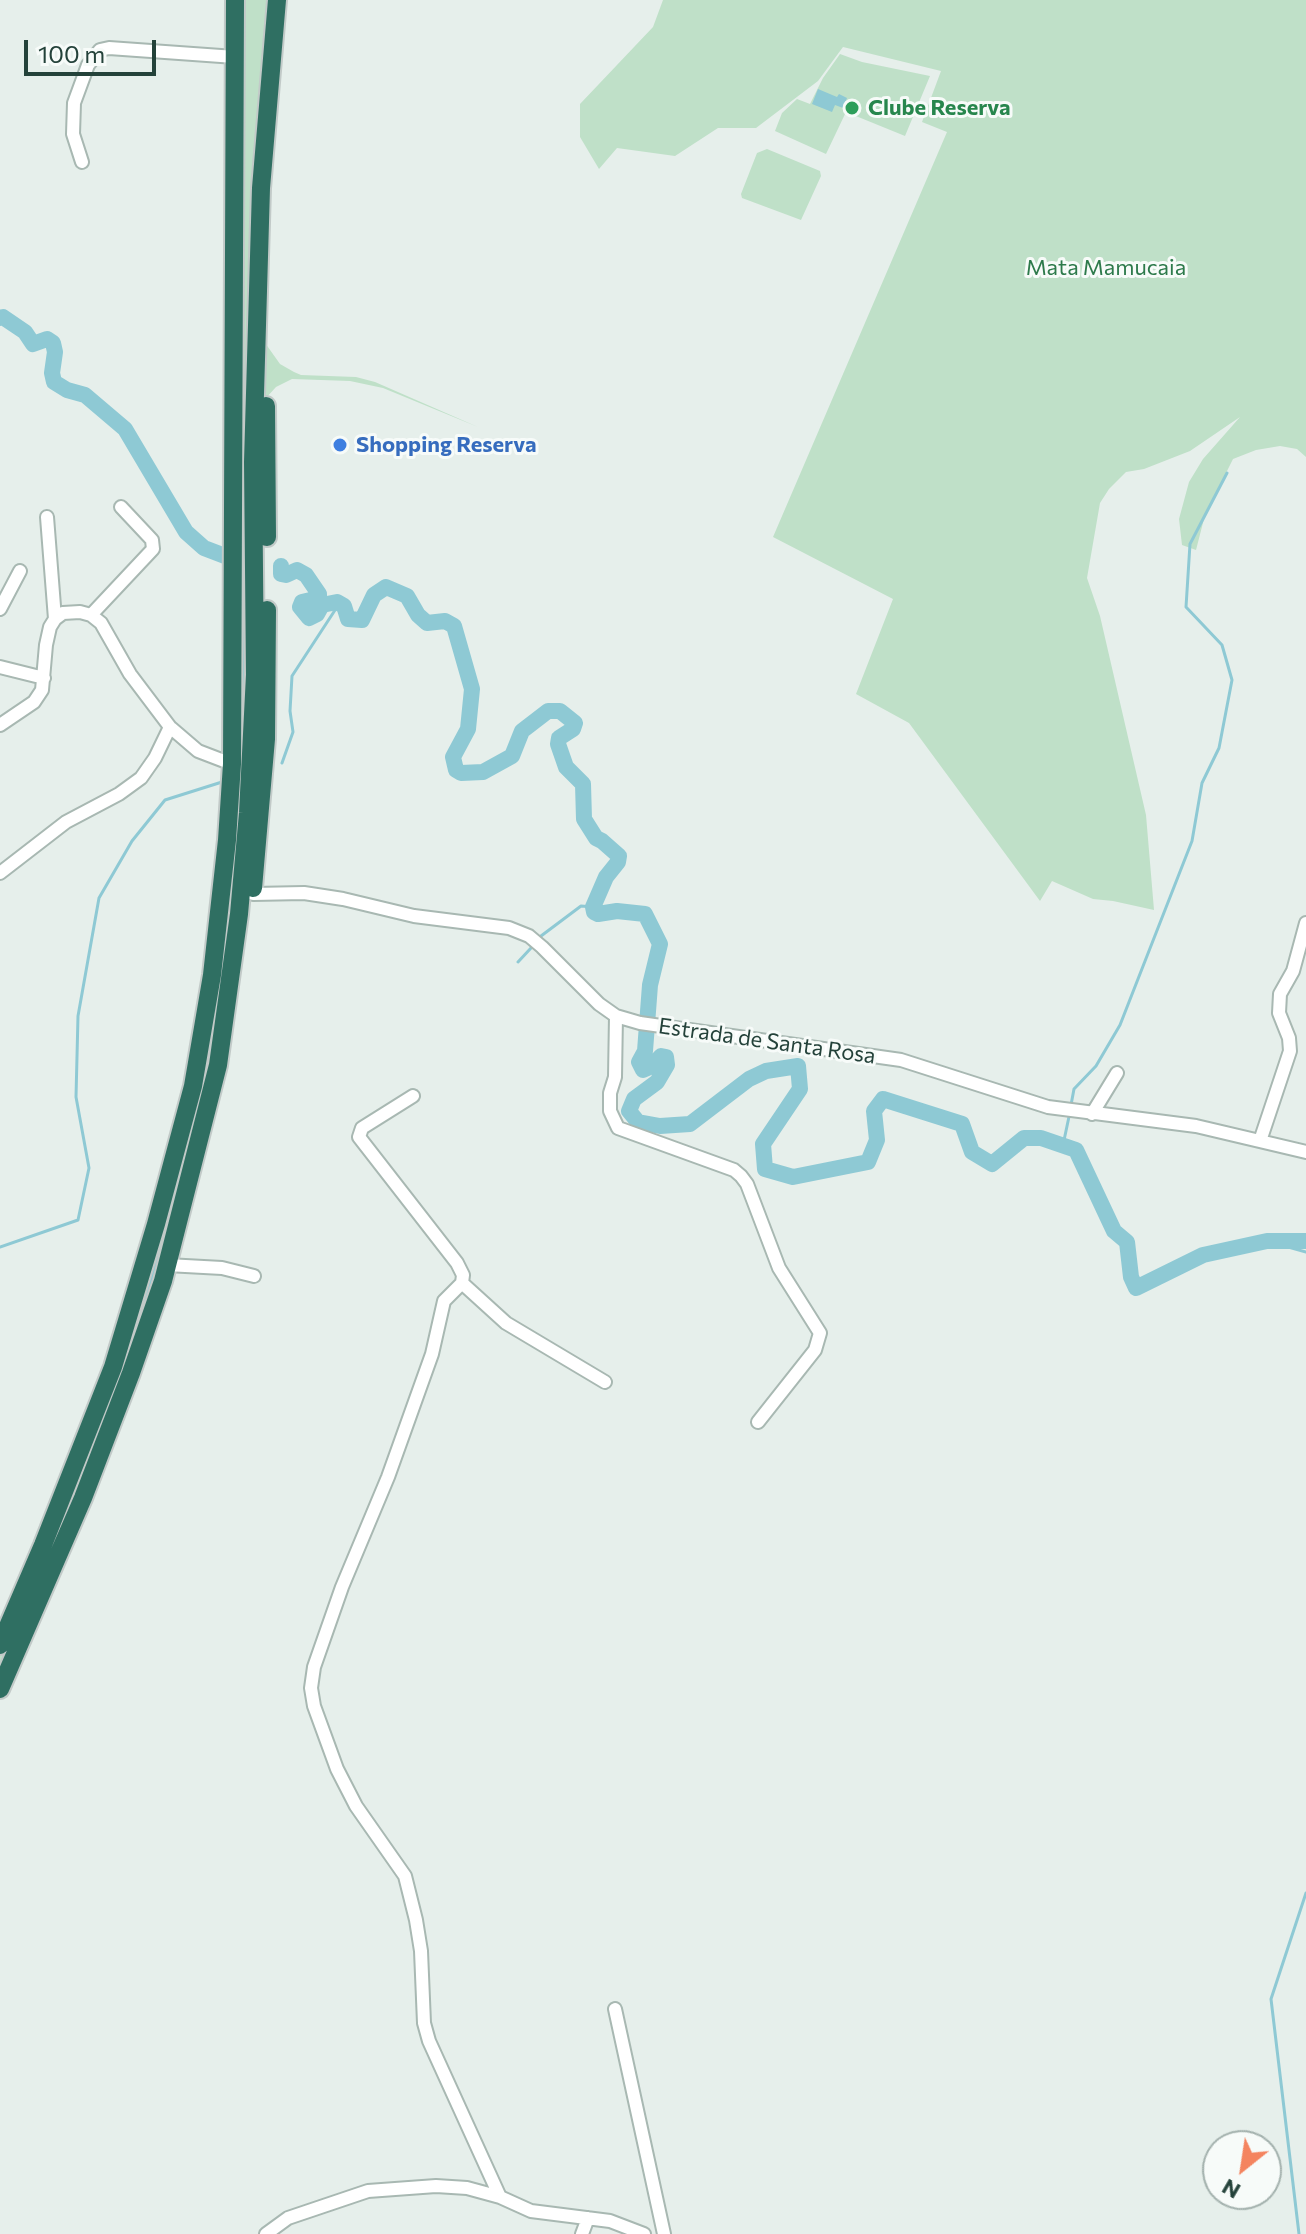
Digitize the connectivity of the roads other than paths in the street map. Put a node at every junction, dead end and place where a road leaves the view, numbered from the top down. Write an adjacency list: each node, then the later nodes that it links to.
1 (235, 0): 3 (highway)
2 (277, 0): 5 (highway)
3 (235, 57): 4 (street); 16 (highway)
4 (82, 162)
5 (261, 188): 18 (highway); 26 (highway)
6 (121, 507): 10 (street)
7 (47, 517): 11 (street)
8 (20, 571): 9 (street)
9 (0, 609)
10 (91, 615): 11 (street); 15 (street)
11 (55, 619): 13 (street)
12 (0, 667): 13 (street)
13 (44, 678): 14 (street)
14 (0, 725)
15 (170, 727): 16 (street); 17 (street)
16 (232, 764): 32 (highway)
17 (0, 873)
18 (253, 894): 20 (street, Estrada de Santa Rosa); 26 (highway)
19 (1306, 923): 24 (street)
20 (616, 1016): 23 (street, Estrada de Santa Rosa); 31 (street)
21 (1117, 1073): 23 (street)
22 (413, 1096): 29 (street)
23 (1092, 1114): 24 (street, Estrada de Santa Rosa)
24 (1260, 1141): 25 (street, Estrada de Santa Rosa)
25 (1306, 1152)
26 (190, 1179): 27 (highway)
27 (167, 1265): 28 (street); 33 (highway)
28 (254, 1276)
29 (462, 1283): 30 (street); 35 (street)
30 (605, 1382)
31 (758, 1422)
32 (0, 1645)
33 (1, 1686)
34 (615, 2009): 40 (street)
35 (500, 2197): 36 (street); 37 (street)
36 (588, 2218): 38 (street); 39 (street)
37 (266, 2234)
38 (582, 2234)
39 (644, 2234)
40 (664, 2234)

